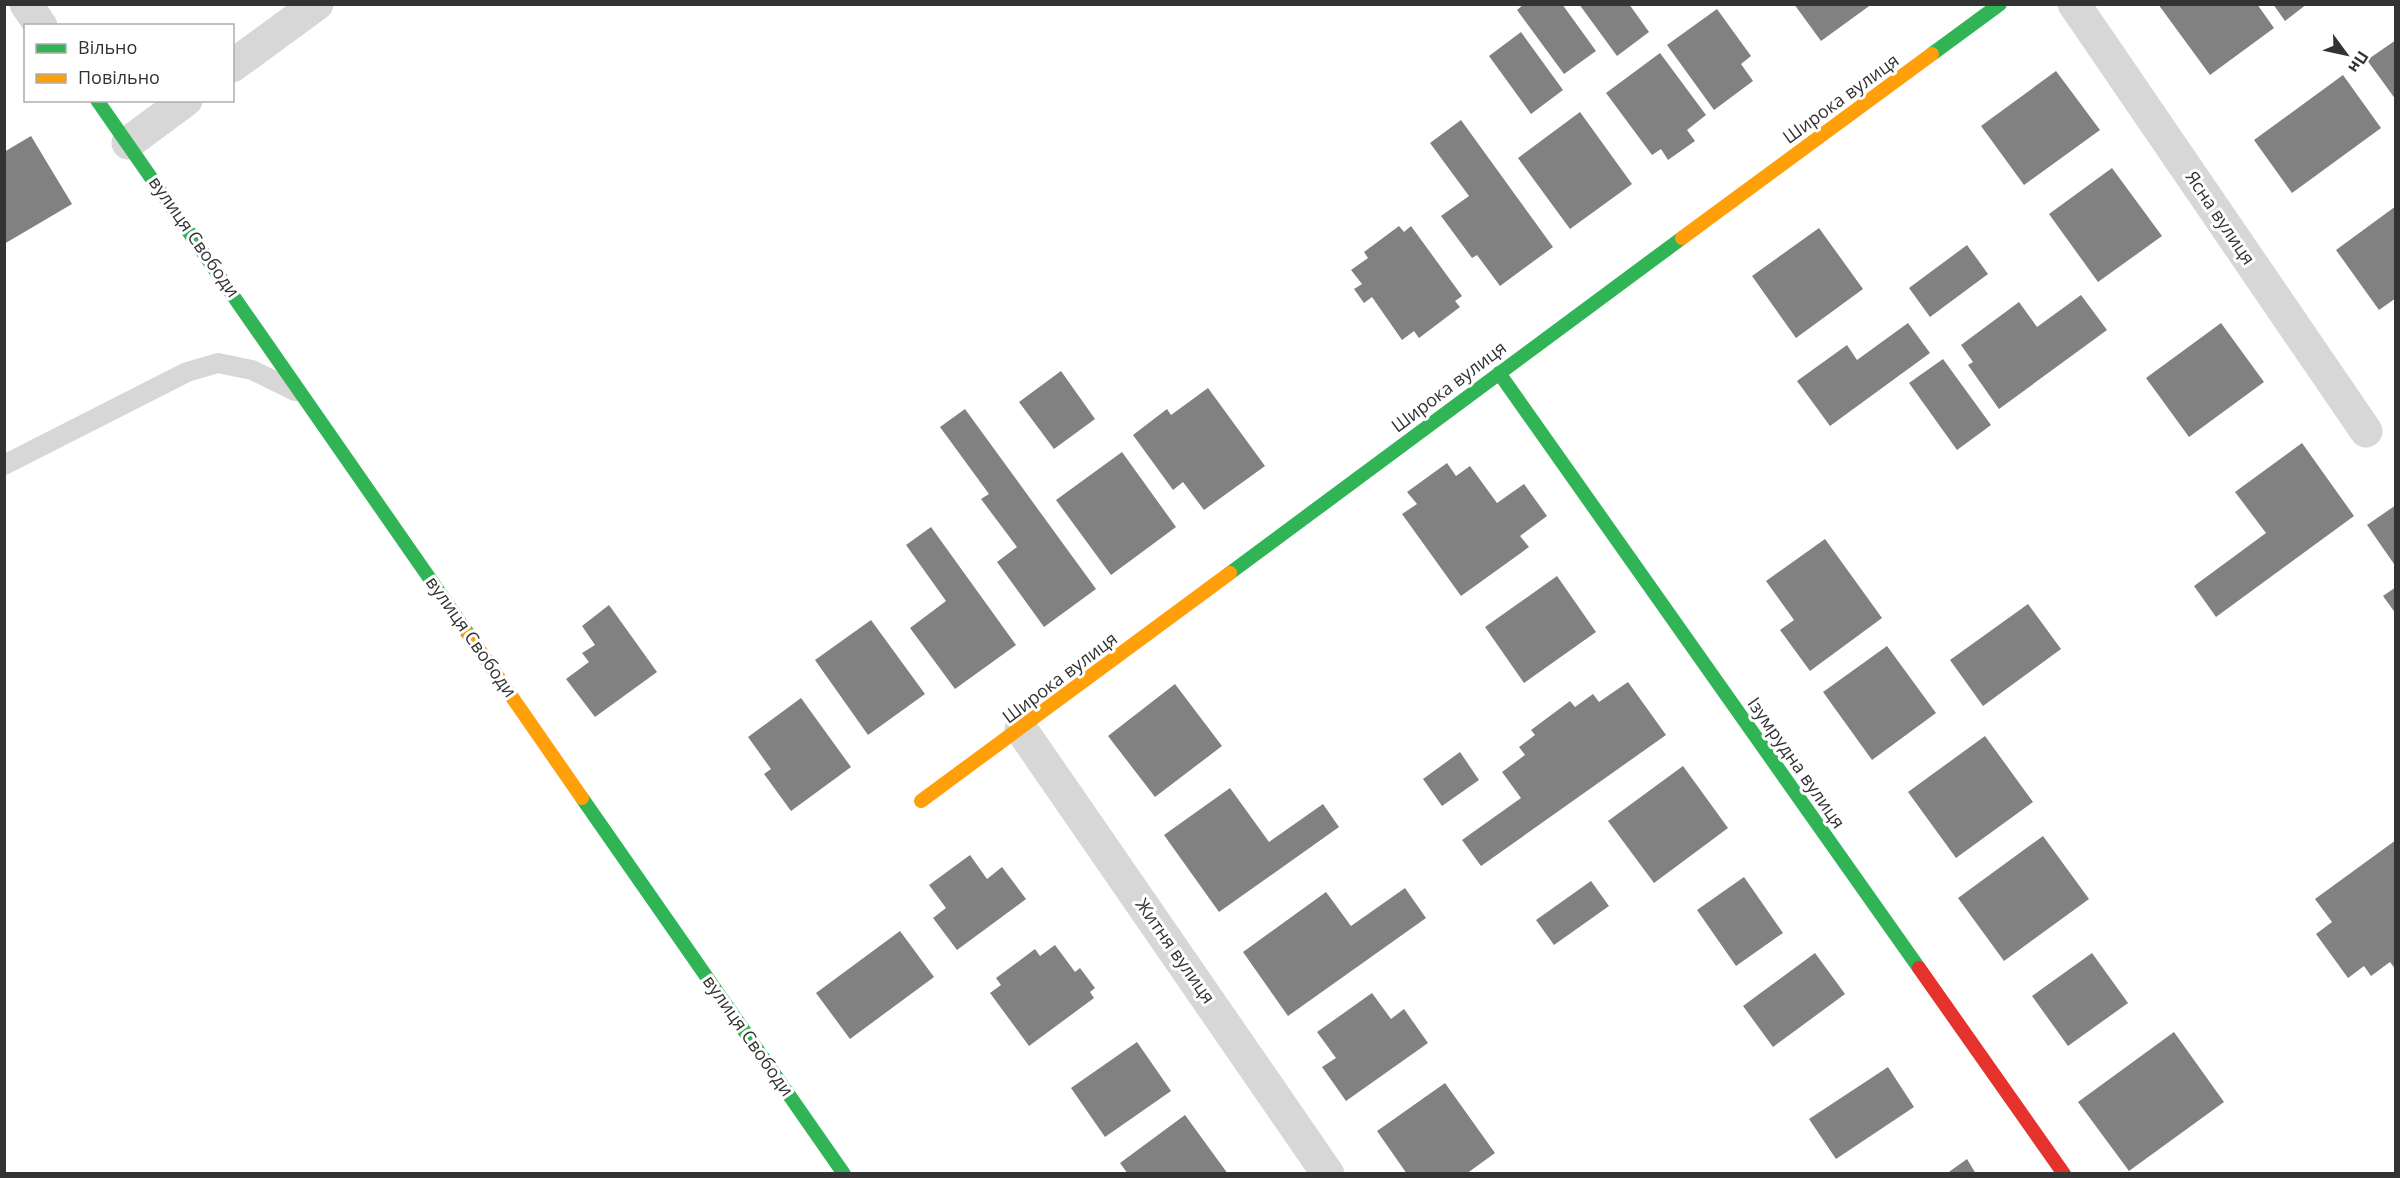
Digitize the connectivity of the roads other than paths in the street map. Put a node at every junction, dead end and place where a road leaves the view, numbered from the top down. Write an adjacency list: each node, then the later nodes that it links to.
1 (26, 4): 5 (street)
2 (317, 4): 6 (street)
3 (2000, 4): 10 (street, Широка вулиця)
4 (2074, 4): 12 (street, Ясна вулиця)
5 (40, 24)
6 (234, 65)
7 (98, 102): 9 (street, вулиця Свободи)
8 (183, 102): 9 (street)
9 (128, 143): 11 (street, вулиця Свободи)
10 (1499, 373): 14 (street, Широка вулиця); 18 (street, Ізумрудна вулиця)
11 (303, 394): 13 (lane); 16 (street, вулиця Свободи)
12 (2366, 431)
13 (4, 465)
14 (1022, 729): 15 (street, Широка вулиця); 17 (street, Житня вулиця)
15 (921, 801)
16 (844, 1173)
17 (1328, 1173)
18 (2064, 1173)

